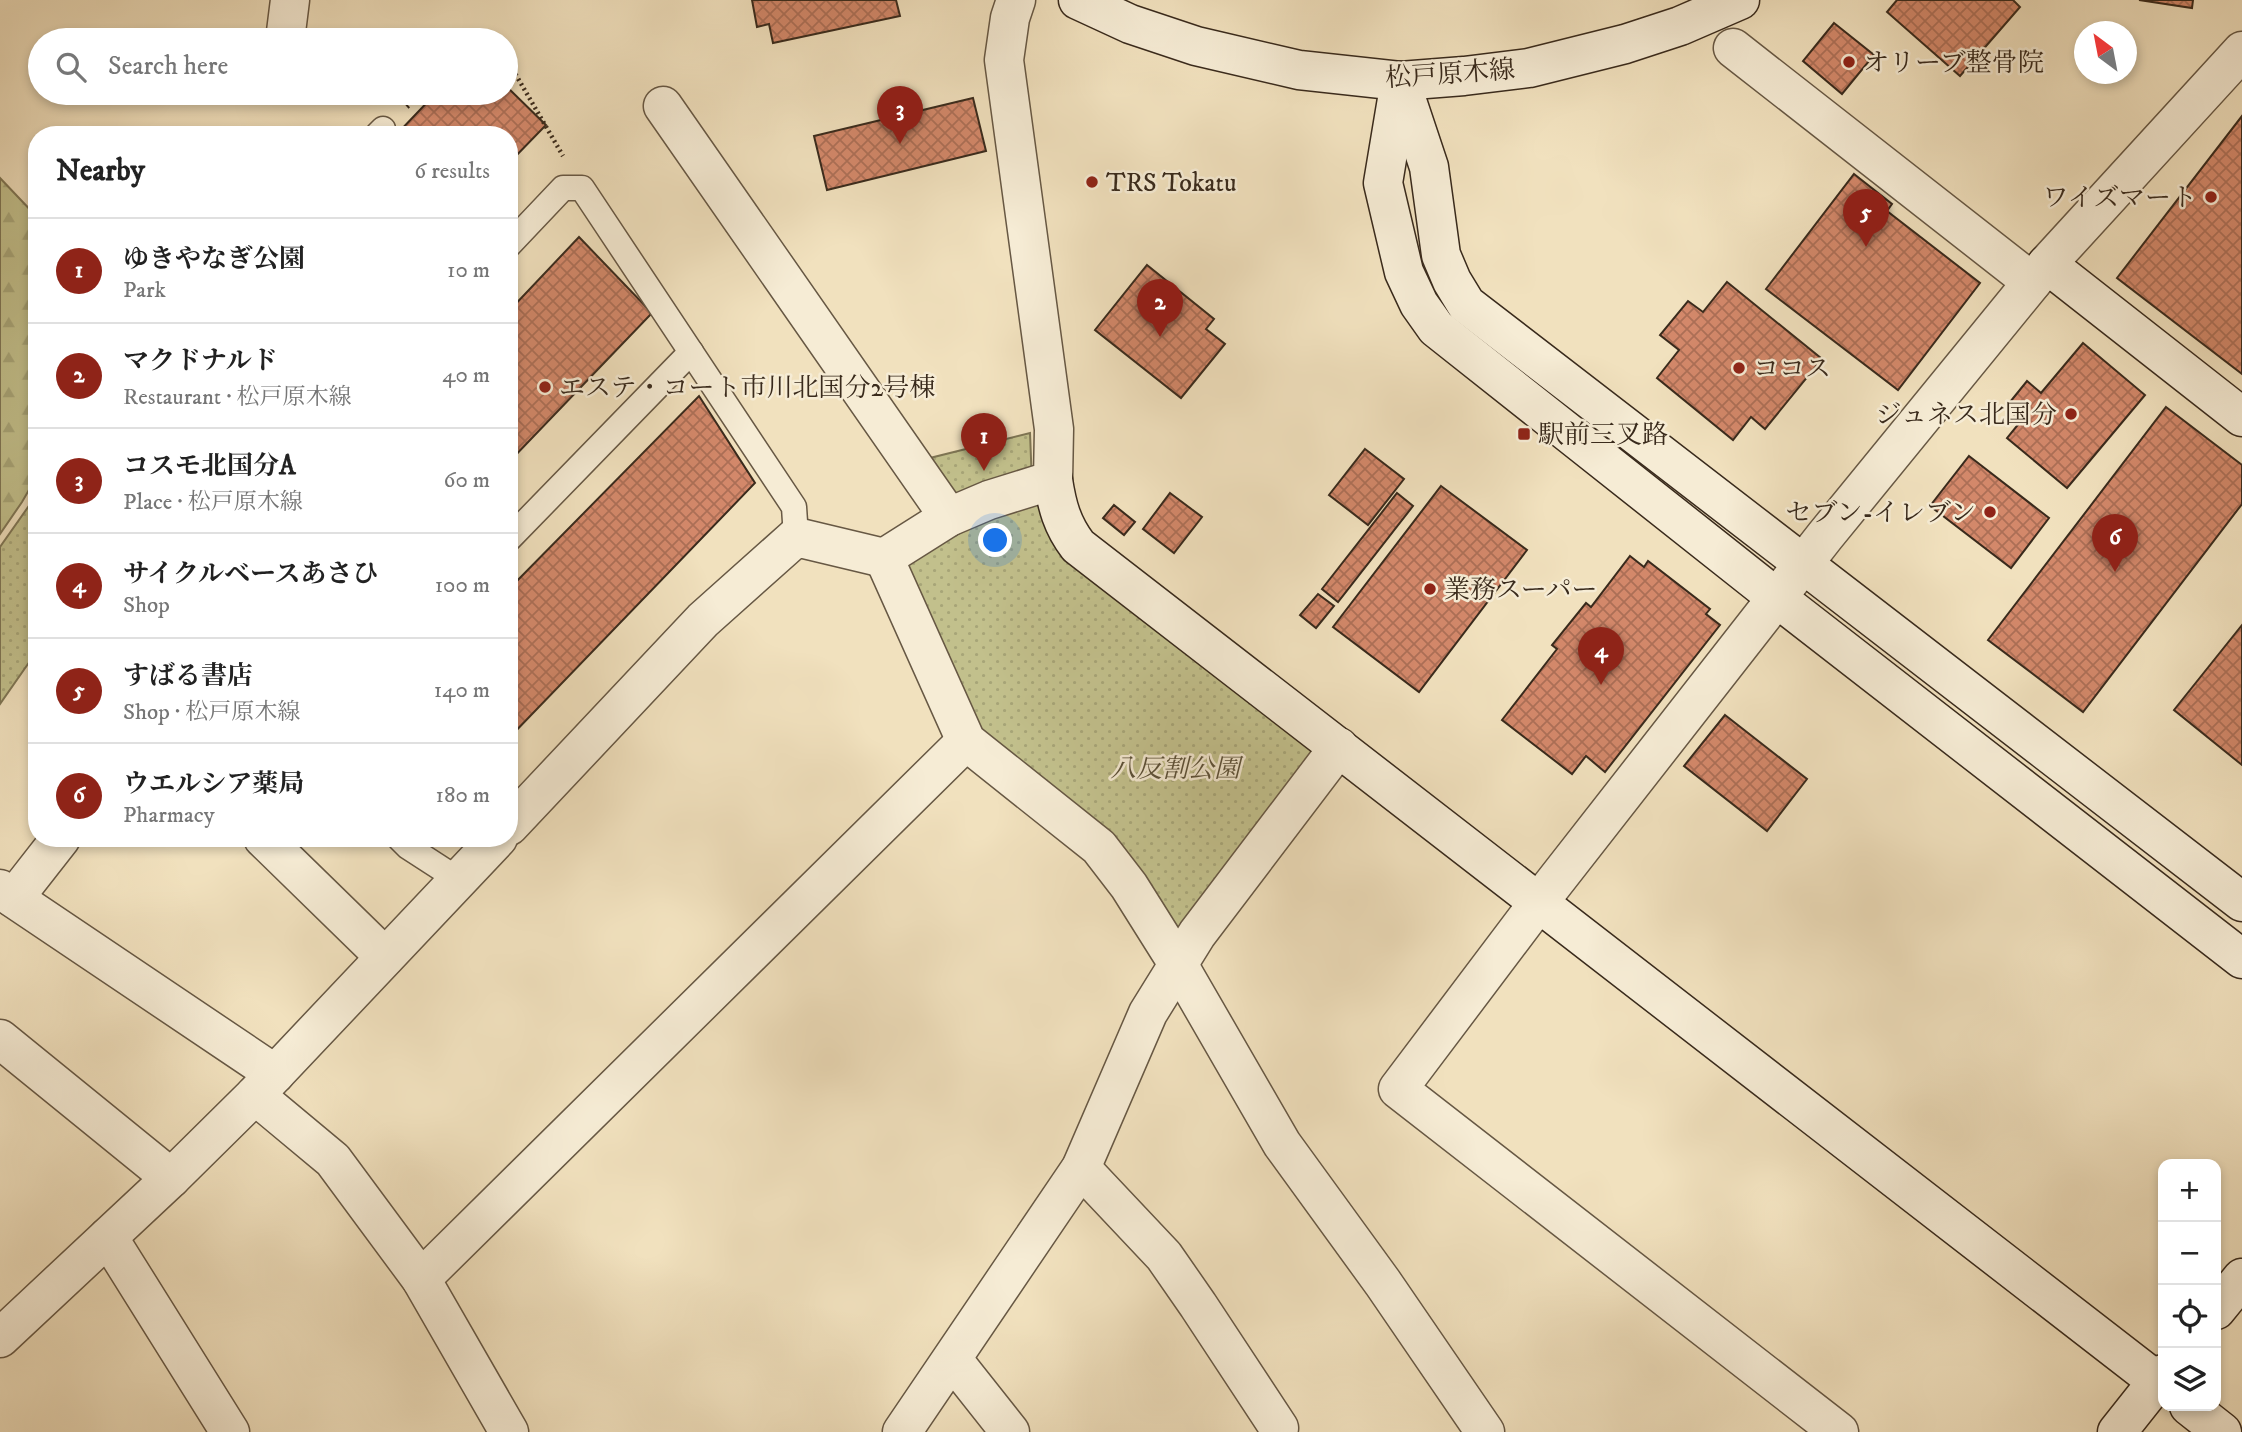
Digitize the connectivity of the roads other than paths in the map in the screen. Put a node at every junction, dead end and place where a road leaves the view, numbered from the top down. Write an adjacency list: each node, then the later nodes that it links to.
1 (290, 0): 5 (street)
2 (1016, 0): 14 (street)
3 (1078, 0): 8 (street, 松戸原木線)
4 (1740, 0): 8 (street, 松戸原木線)
5 (286, 28)
6 (1733, 48): 11 (street)
7 (2242, 51): 11 (street)
8 (1400, 81): 19 (street); 20 (street)
9 (663, 106): 15 (street)
10 (518, 236): 12 (lane)
11 (2039, 273): 13 (street); 19 (street)
12 (691, 352): 16 (lane); 17 (lane)
13 (2242, 417)
14 (1054, 480): 15 (street); 22 (street)
15 (948, 517): 18 (street)
16 (518, 531)
17 (796, 537): 18 (street); 23 (street)
18 (884, 558): 21 (street)
19 (1804, 564): 20 (street); 31 (street)
20 (1777, 598): 30 (street); 33 (street)
21 (966, 741): 34 (street); 41 (street)
22 (1339, 747): 30 (street); 34 (street)
23 (518, 816)
24 (52, 847): 29 (street)
25 (272, 847): 32 (street)
26 (408, 847): 28 (lane)
27 (490, 847): 28 (street)
28 (459, 880): 32 (street)
29 (7, 893): 36 (street)
30 (1539, 902): 45 (street); 54 (street)
31 (2242, 902)
32 (385, 957): 36 (street)
33 (2242, 959)
34 (1178, 964): 37 (street); 53 (street)
35 (0, 1040): 38 (street)
36 (265, 1085): 38 (street); 41 (street)
37 (1081, 1168): 44 (street); 48 (street)
38 (171, 1178): 39 (street)
39 (108, 1237): 43 (street); 49 (street)
40 (2242, 1278): 42 (street)
41 (421, 1279): 50 (street)
42 (2221, 1304)
43 (6, 1322)
44 (953, 1360): 51 (street); 52 (street)
45 (2158, 1378)
46 (2158, 1384): 55 (street)
47 (2195, 1411): 56 (street)
48 (1279, 1428)
49 (230, 1432)
50 (509, 1432)
51 (902, 1432)
52 (1010, 1432)
53 (1485, 1432)
54 (1839, 1432)
55 (2117, 1432)
56 (2222, 1432)

